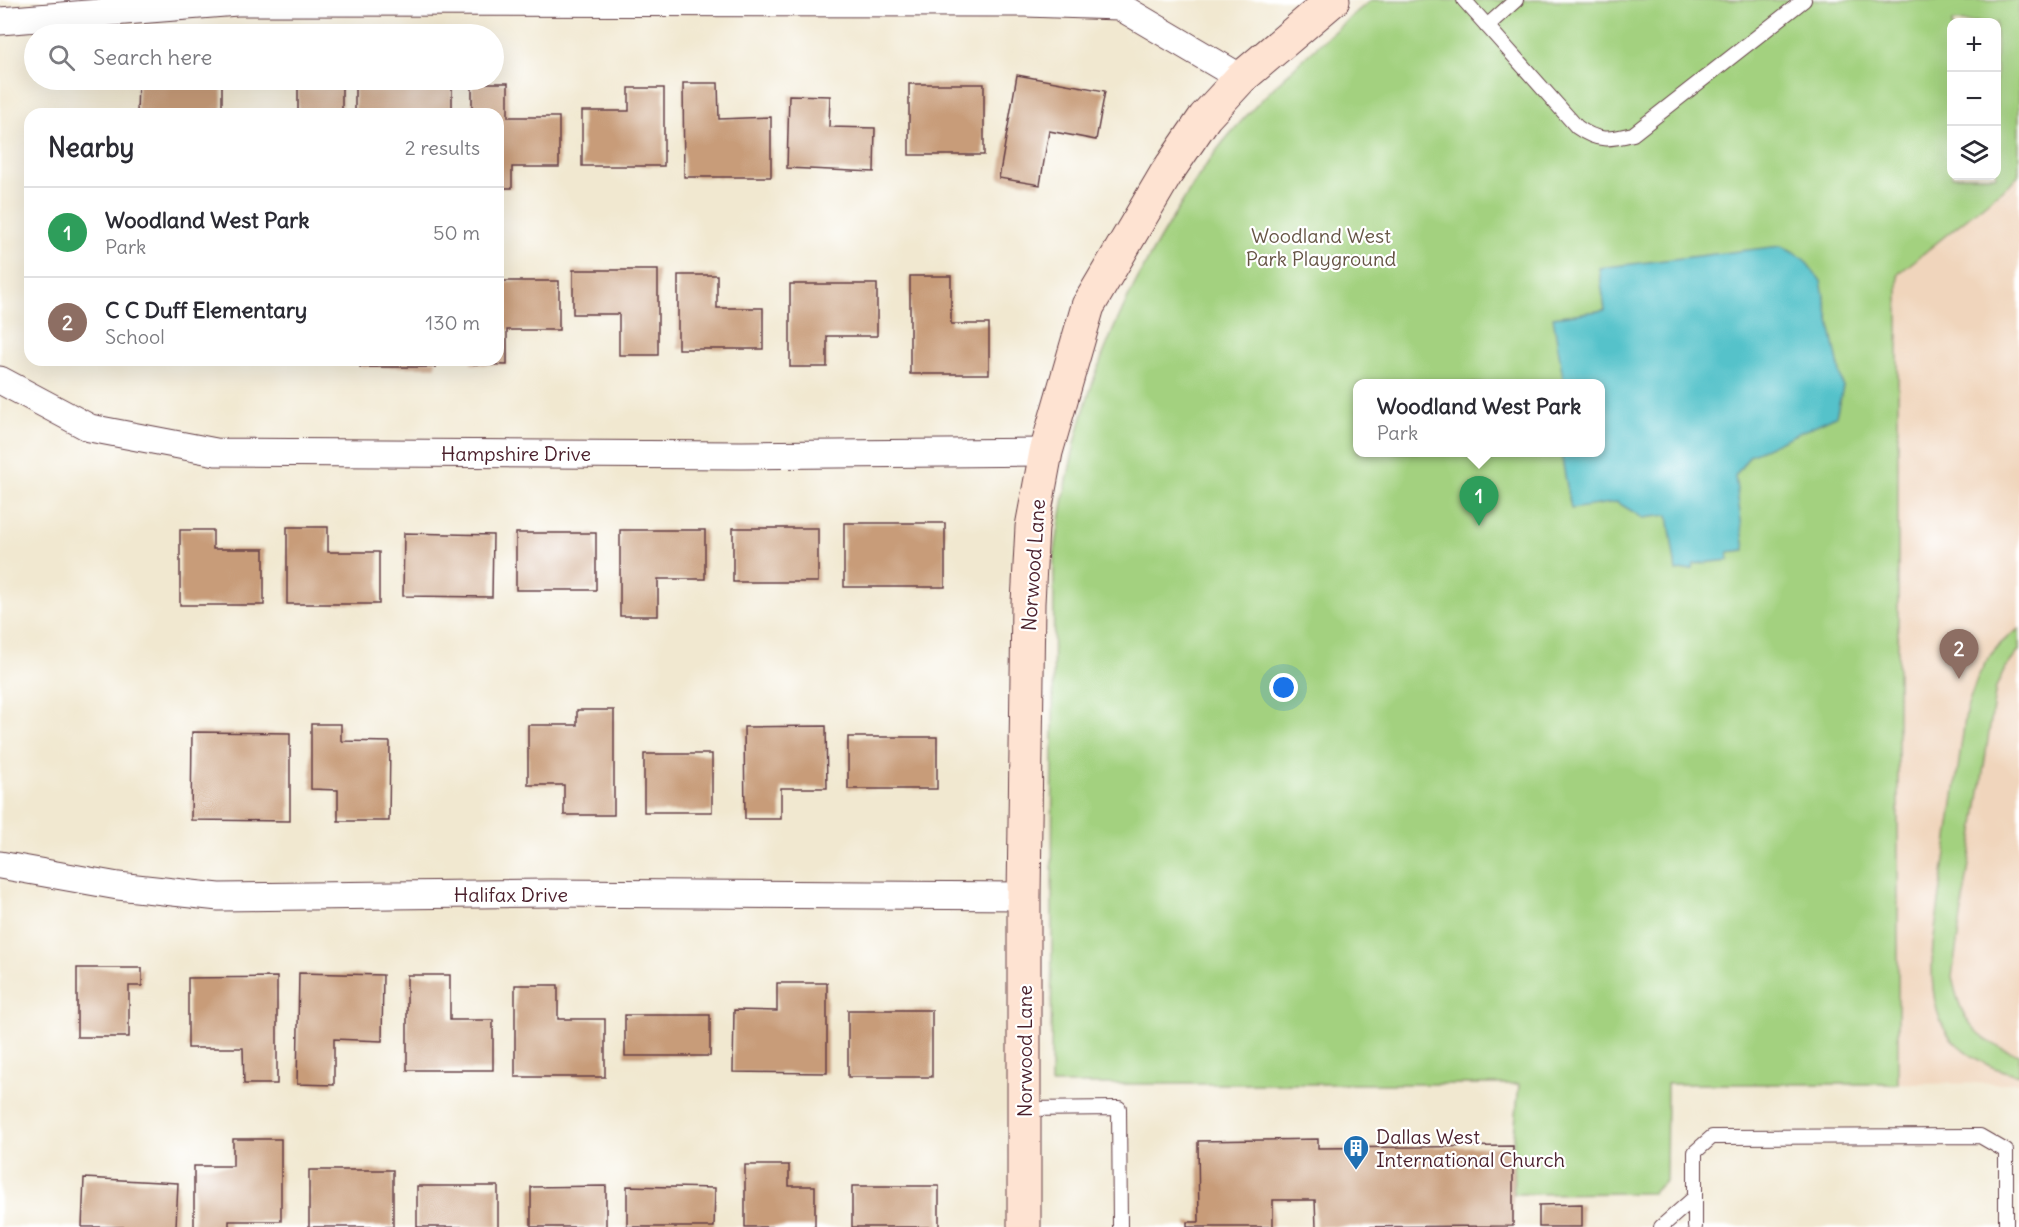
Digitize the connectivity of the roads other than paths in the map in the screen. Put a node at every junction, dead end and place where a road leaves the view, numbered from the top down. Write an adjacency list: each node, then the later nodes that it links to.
1 (1333, 0): 7 (street, Norwood Lane)
2 (1464, 0): 6 (lane)
3 (1516, 0): 6 (lane)
4 (1804, 0): 6 (lane)
5 (0, 21): 7 (street)
6 (1487, 26)
7 (1241, 78): 9 (street, Norwood Lane)
8 (0, 380): 9 (street, Hampshire Drive)
9 (1046, 452): 11 (street, Norwood Lane)
10 (0, 865): 11 (street, Halifax Drive)
11 (1024, 896): 12 (street, Norwood Lane)
12 (1024, 1109): 14 (street, Norwood Lane); 15 (lane)
13 (1695, 1197): 16 (lane); 17 (lane); 18 (lane)
14 (1024, 1227)
15 (1120, 1227)
16 (1661, 1227)
17 (1695, 1227)
18 (2006, 1227)

